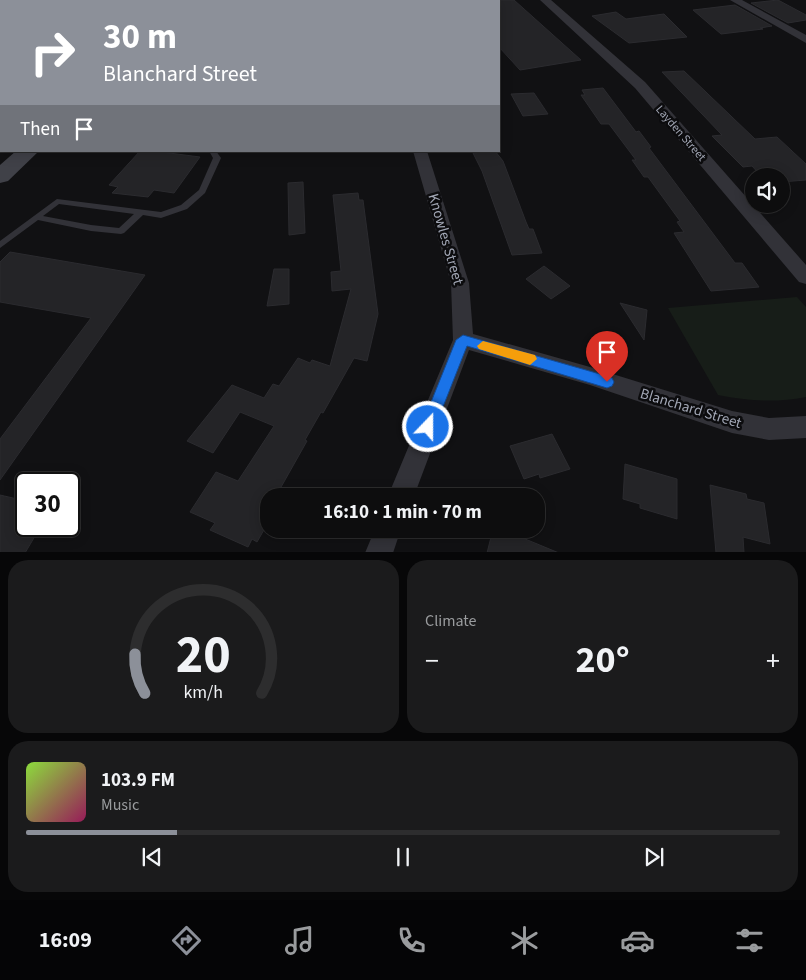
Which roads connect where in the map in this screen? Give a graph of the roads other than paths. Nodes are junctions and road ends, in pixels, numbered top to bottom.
1 (545, 0) edge
2 (735, 0) edge
3 (806, 40) edge
4 (27, 152) edge
5 (213, 152) edge
6 (420, 152) edge
7 (9, 164) edge
8 (140, 213) junction
9 (36, 217) junction
10 (0, 245) edge
11 (806, 277) edge
12 (463, 340) junction
13 (806, 427) edge
14 (404, 488) edge
15 (384, 538) edge
16 (379, 552) edge

1 - 11 street, Layden Street
2 - 3 street
4 - 7 main road
5 - 8 lane
6 - 12 street, Knowles Street
8 - 9 lane
8 - 9 lane
9 - 10 lane
12 - 13 street, Blanchard Street
12 - 14 street, Knowles Street
15 - 16 street

